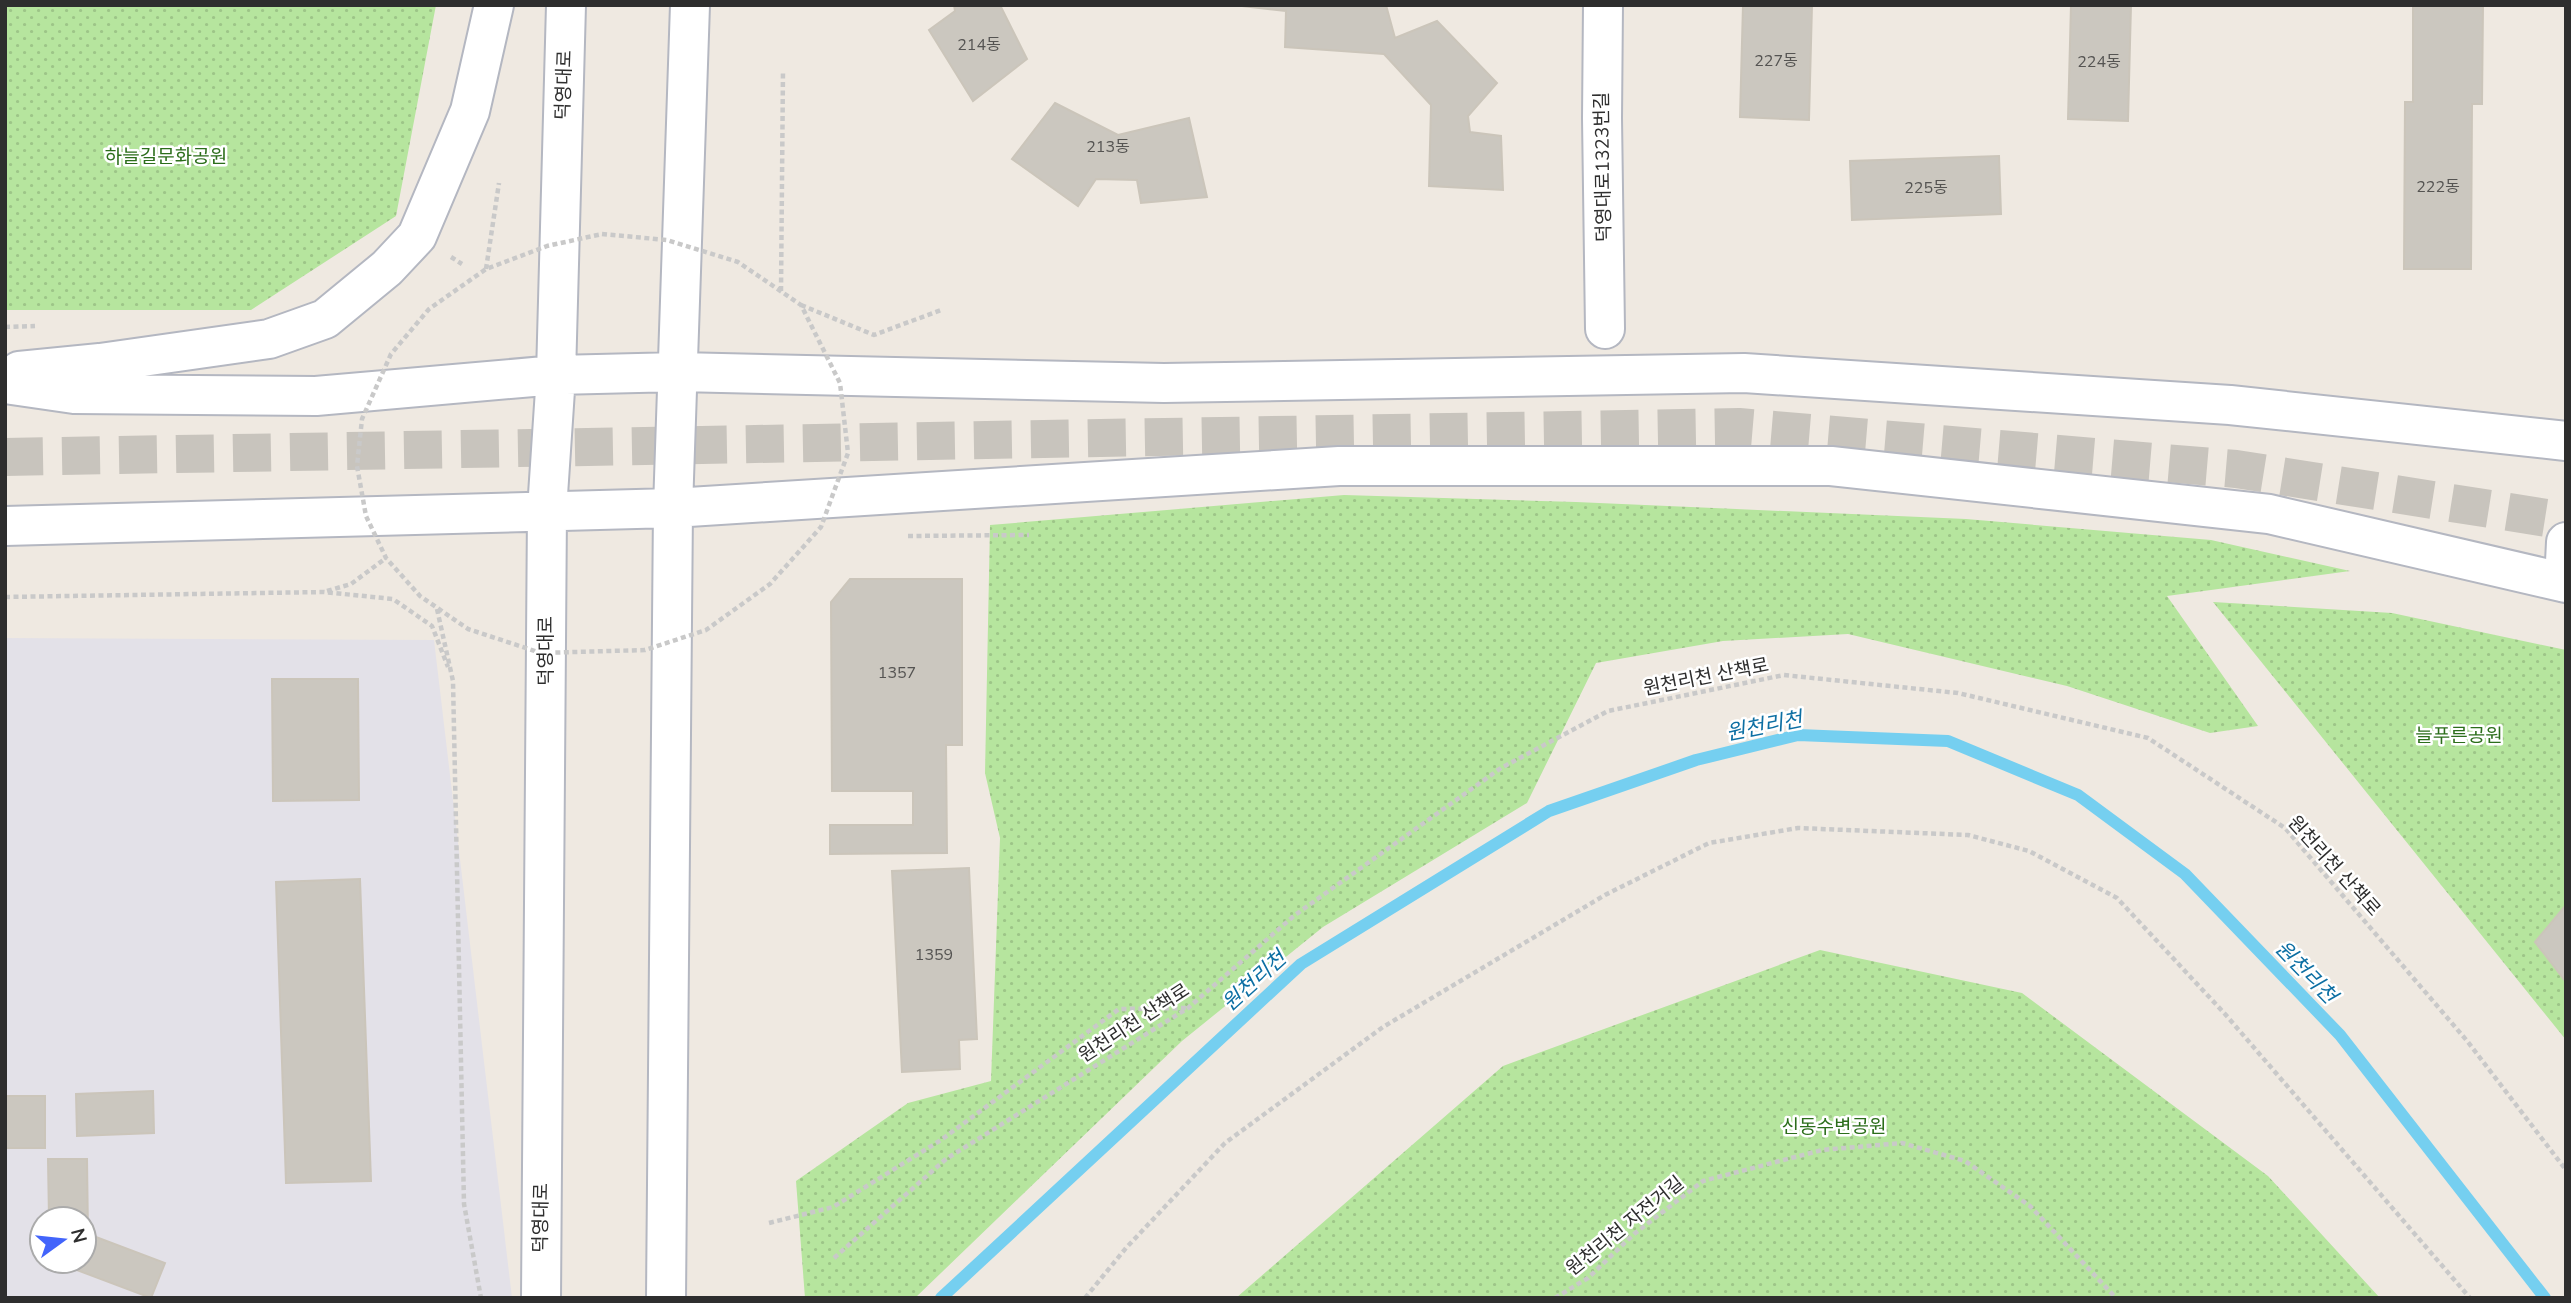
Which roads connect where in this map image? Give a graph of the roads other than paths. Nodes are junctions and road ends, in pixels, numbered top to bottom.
1 (494, 5) edge
2 (566, 5) edge
3 (691, 5) edge
4 (1603, 5) edge
5 (1605, 330) dead end
6 (5, 372) edge
7 (679, 372) junction
8 (556, 375) junction
9 (5, 384) edge
10 (2566, 441) edge
11 (673, 508) junction
12 (547, 510) junction
13 (5, 526) edge
14 (2566, 542) edge
15 (2565, 582) edge
16 (541, 1298) edge
17 (666, 1298) edge

1 - 6 main road
2 - 8 main road, 덕영대로
3 - 7 main road
4 - 5 main road, 덕영대로1323번길
7 - 8 main road
7 - 10 main road
7 - 11 main road
8 - 9 main road
8 - 12 main road, 덕영대로
11 - 12 main road
11 - 15 main road
11 - 17 main road
12 - 13 main road
12 - 16 main road, 덕영대로
14 - 15 main road

